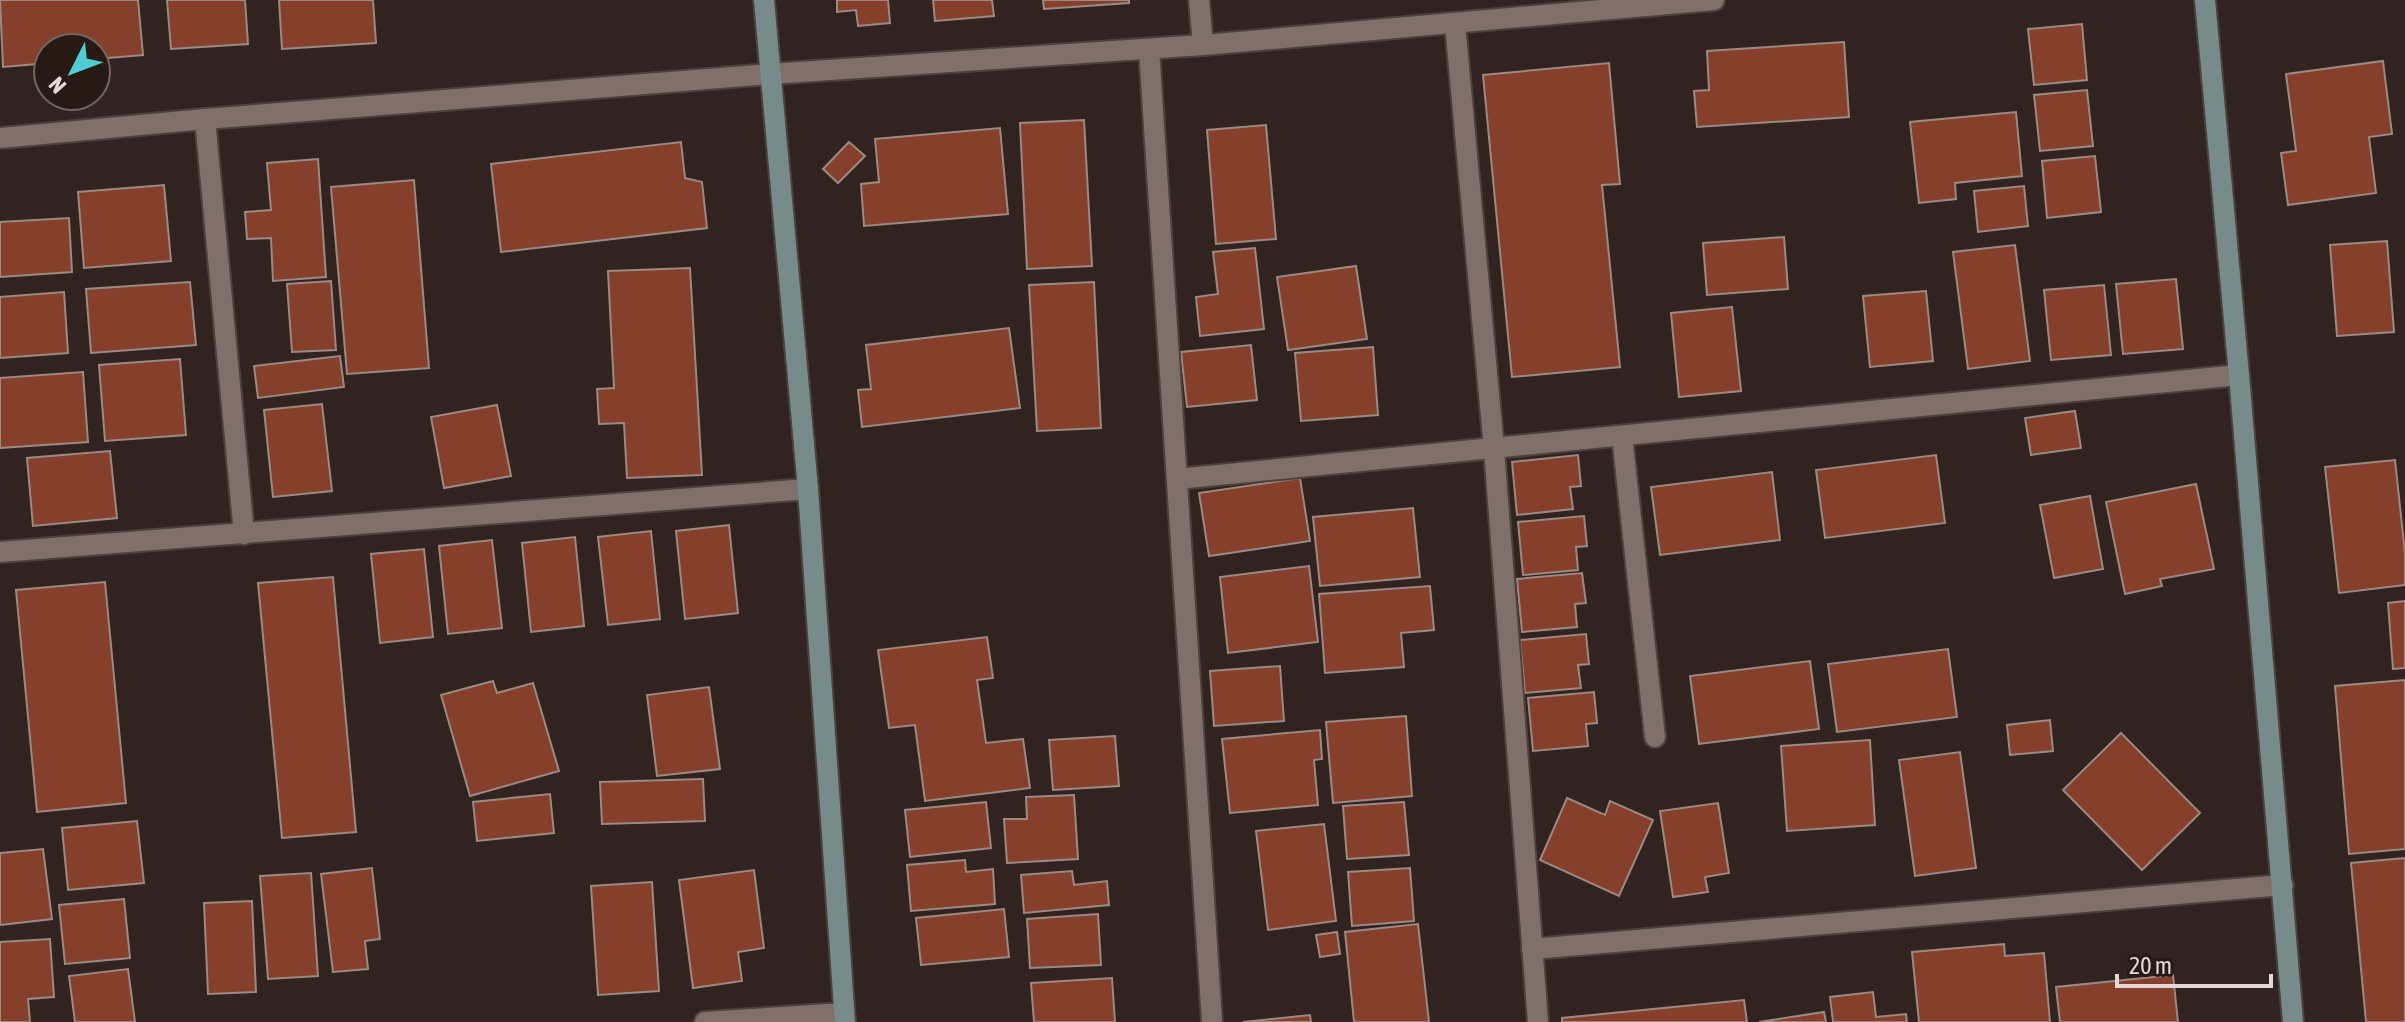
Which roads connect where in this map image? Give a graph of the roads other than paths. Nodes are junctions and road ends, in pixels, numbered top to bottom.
1 (764, 0) edge
2 (1199, 0) edge
3 (1714, 0) edge
4 (2205, 0) edge
5 (1455, 24) junction
6 (1203, 45) junction
7 (1149, 49) junction
8 (770, 74) junction
9 (205, 119) junction
10 (0, 138) edge
11 (2239, 375) junction
12 (1622, 436) junction
13 (1494, 449) junction
14 (1177, 479) junction
15 (808, 489) junction
16 (244, 534) junction
17 (0, 552) edge
18 (1655, 737) dead end
19 (2283, 885) junction
20 (1532, 949) junction
21 (844, 1018) edge
22 (705, 1022) edge
23 (1212, 1022) edge
24 (1538, 1022) edge
25 (2293, 1022) edge

1 - 8 street
2 - 6 street
3 - 5 street
4 - 11 street
5 - 6 street
5 - 13 street
6 - 7 street
7 - 8 street
7 - 14 street
8 - 9 street
8 - 15 street
9 - 10 street
9 - 16 street
11 - 12 street
11 - 19 street
12 - 13 street
12 - 18 street
13 - 14 street
13 - 20 street
14 - 23 street
15 - 16 street
15 - 21 street
16 - 17 street
19 - 20 street
19 - 25 street
20 - 24 street
21 - 22 street

